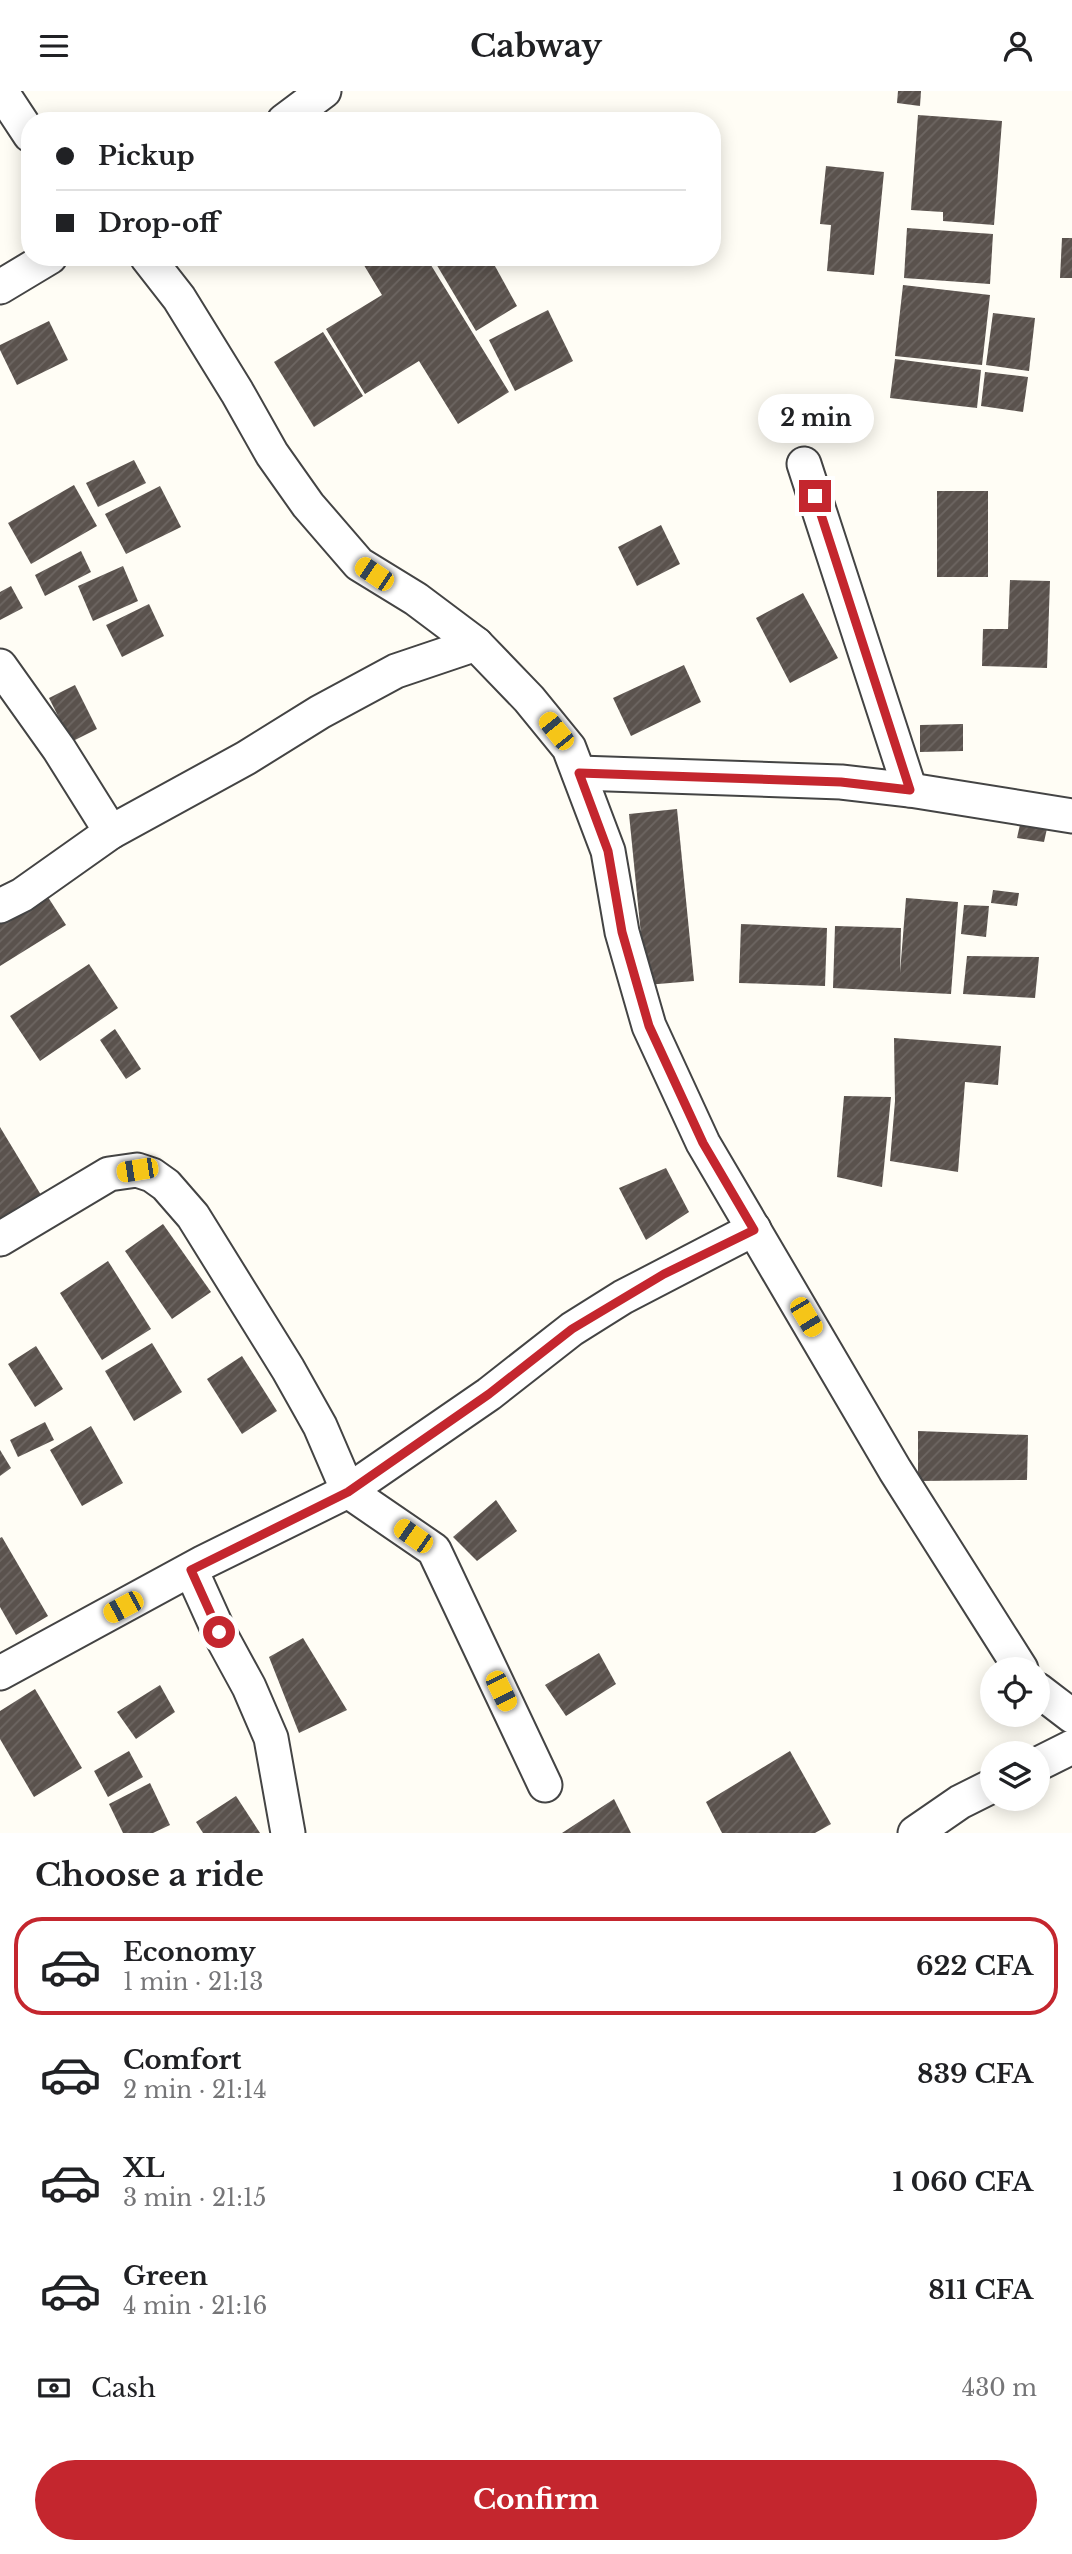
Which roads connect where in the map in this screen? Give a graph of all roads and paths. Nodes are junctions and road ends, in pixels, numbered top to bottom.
1 (1, 91) edge
2 (324, 91) edge
3 (296, 112) edge
4 (21, 121) edge
5 (35, 266) edge
6 (154, 266) edge
7 (0, 287) edge
8 (804, 464) dead end
9 (476, 644) junction
10 (0, 666) edge
11 (579, 773) junction
12 (910, 790) junction
13 (1072, 816) edge
14 (111, 832) junction
15 (0, 906) edge
16 (754, 1230) junction
17 (0, 1239) edge
18 (348, 1492) junction
19 (191, 1570) junction
20 (1013, 1657) edge
21 (0, 1673) edge
22 (1050, 1699) edge
23 (1072, 1716) edge
24 (1072, 1747) edge
25 (1050, 1758) edge
26 (545, 1785) dead end
27 (980, 1792) edge
28 (288, 1833) edge
29 (915, 1833) edge

1 - 4 street
2 - 3 street
5 - 7 street
6 - 9 street
8 - 12 street
9 - 11 street
9 - 14 street
10 - 14 street
11 - 12 street
11 - 16 street
12 - 13 street
14 - 15 street
16 - 18 street
16 - 20 street
17 - 18 street
18 - 19 street
18 - 26 street
19 - 21 street
19 - 28 street
22 - 23 street
24 - 25 street
27 - 29 street

